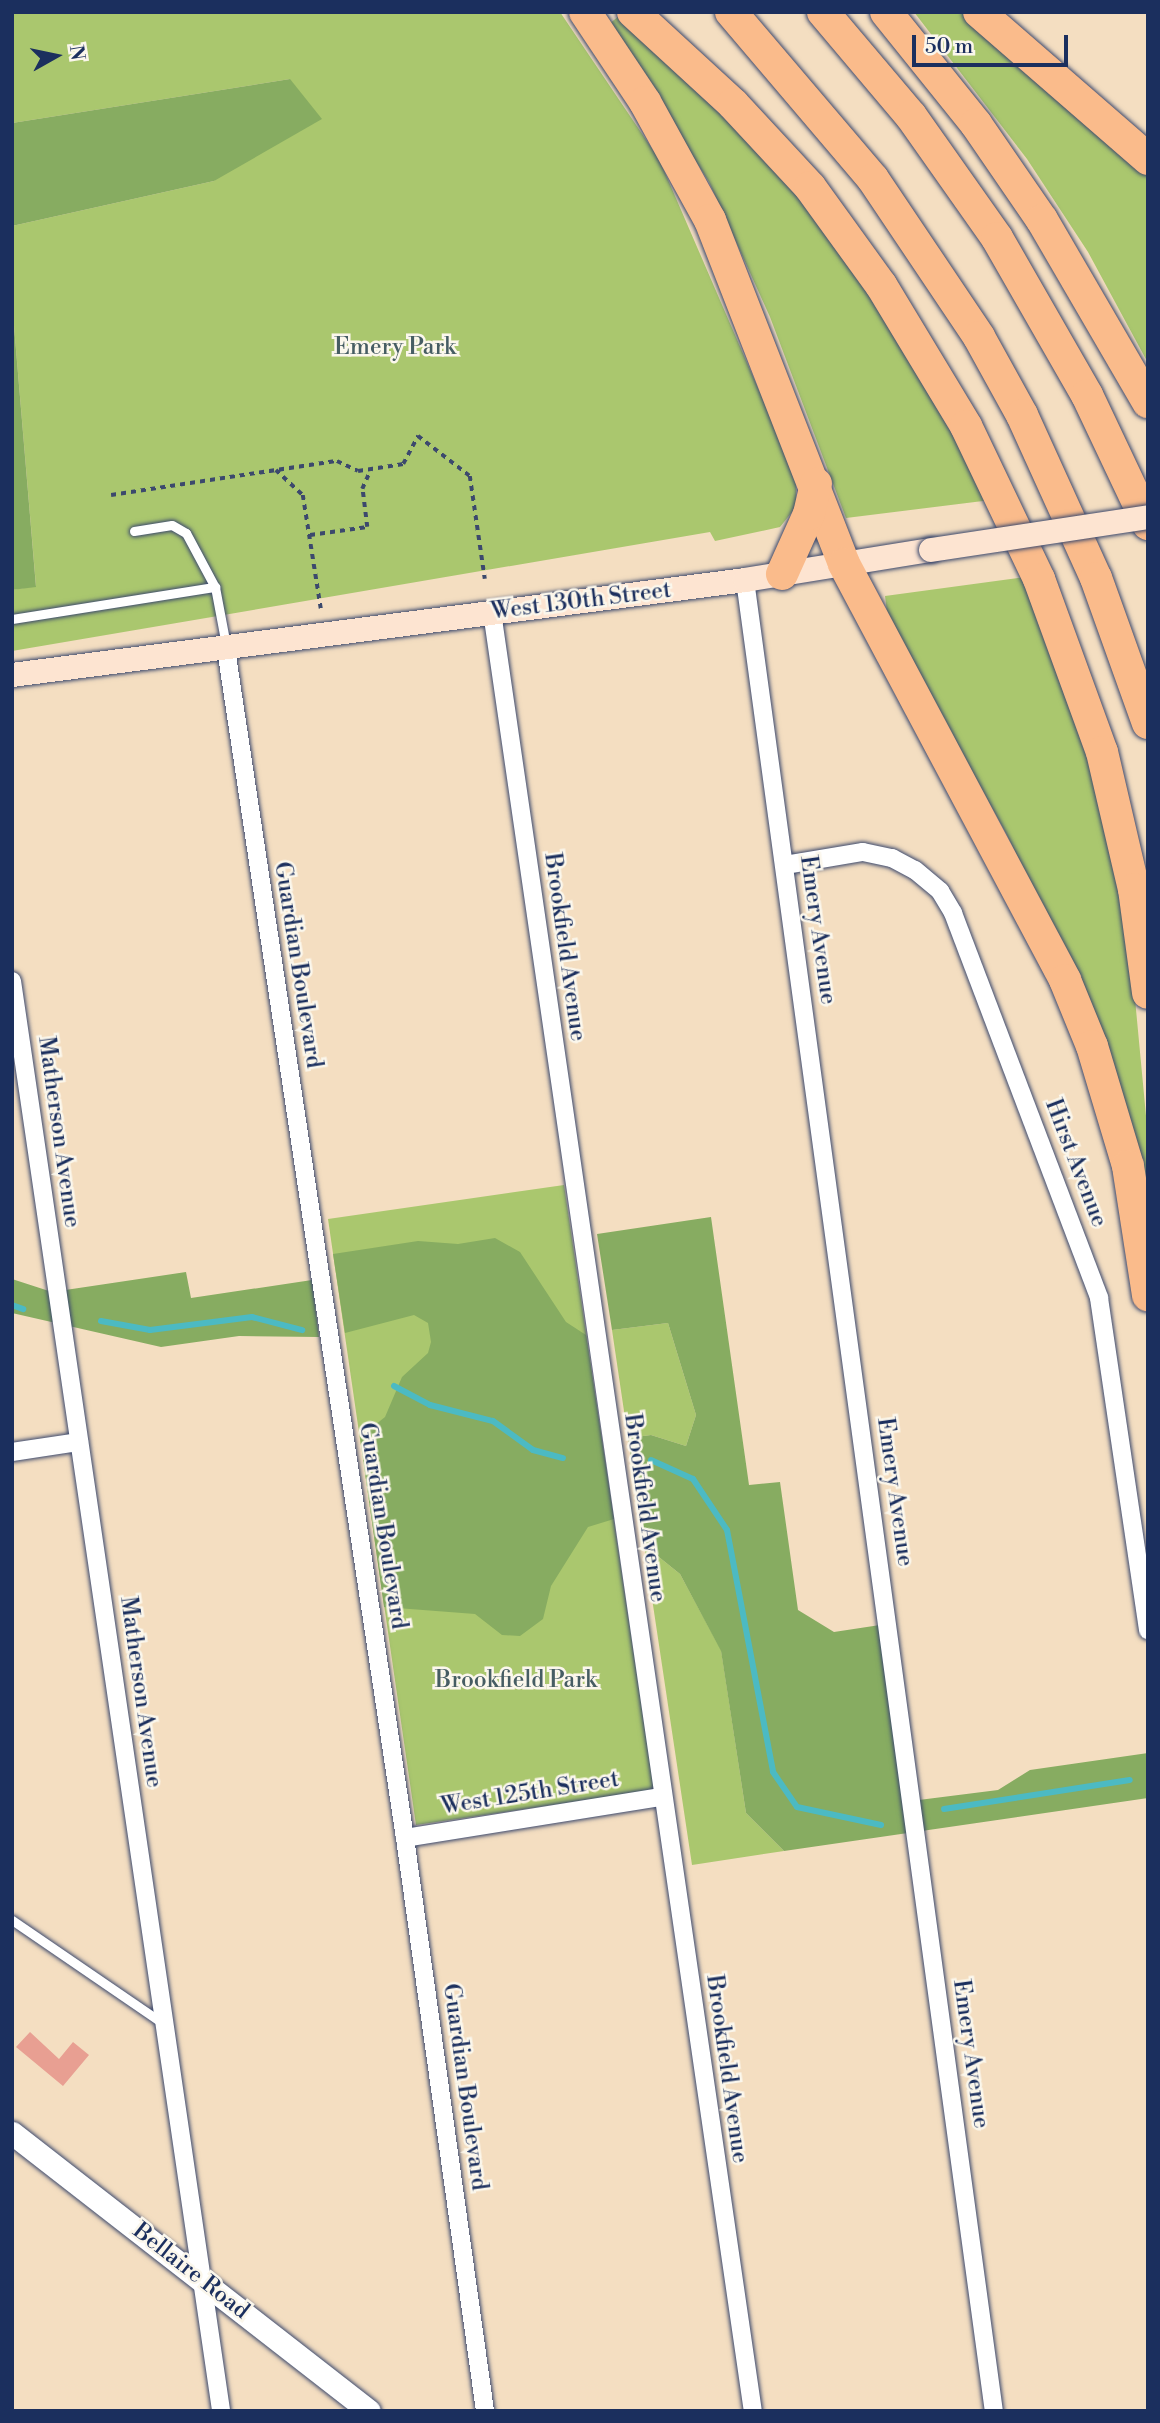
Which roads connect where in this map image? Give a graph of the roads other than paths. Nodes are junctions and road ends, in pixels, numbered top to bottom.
1 (585, 12) edge
2 (633, 12) edge
3 (731, 12) edge
4 (823, 12) edge
5 (886, 12) edge
6 (979, 12) edge
7 (1148, 159) edge
8 (1148, 402) edge
9 (816, 484) junction
10 (1148, 517) edge
11 (1148, 524) edge
12 (134, 531) dead end
13 (844, 564) junction
14 (782, 574) junction
15 (745, 580) junction
16 (215, 587) junction
17 (492, 612) junction
18 (12, 619) edge
19 (226, 649) junction
20 (12, 675) edge
21 (1148, 723) edge
22 (785, 865) junction
23 (12, 981) edge
24 (1148, 993) edge
25 (1148, 1295) edge
26 (79, 1442) junction
27 (12, 1452) edge
28 (1148, 1630) edge
29 (662, 1797) junction
30 (405, 1838) junction
31 (12, 1920) edge
32 (166, 2025) junction
33 (12, 2133) edge
34 (202, 2279) junction
35 (221, 2411) edge
36 (369, 2411) edge
37 (485, 2411) edge
38 (753, 2411) edge
39 (994, 2411) edge

1 - 9 highway
2 - 24 highway
3 - 21 highway
4 - 11 highway
5 - 8 highway
6 - 7 highway
9 - 13 highway
9 - 14 highway
10 - 13 main road, West 130th Street, bridge
12 - 16 lane
13 - 14 main road, West 130th Street
13 - 25 highway
14 - 15 main road, West 130th Street
15 - 17 main road, West 130th Street
15 - 22 street, Emery Avenue
16 - 18 lane
16 - 19 lane
17 - 19 main road, West 130th Street
17 - 29 street, Brookfield Avenue
19 - 20 main road, West 130th Street
19 - 30 street, Guardian Boulevard
22 - 28 street, Hirst Avenue
22 - 39 street, Emery Avenue
23 - 26 street, Matherson Avenue
26 - 27 street
26 - 32 street, Matherson Avenue
29 - 30 street, West 125th Street
29 - 38 street, Brookfield Avenue
30 - 37 street, Guardian Boulevard
31 - 32 lane
32 - 34 street, Matherson Avenue
33 - 34 street, Bellaire Road
34 - 35 street, Matherson Avenue
34 - 36 street, Bellaire Road

